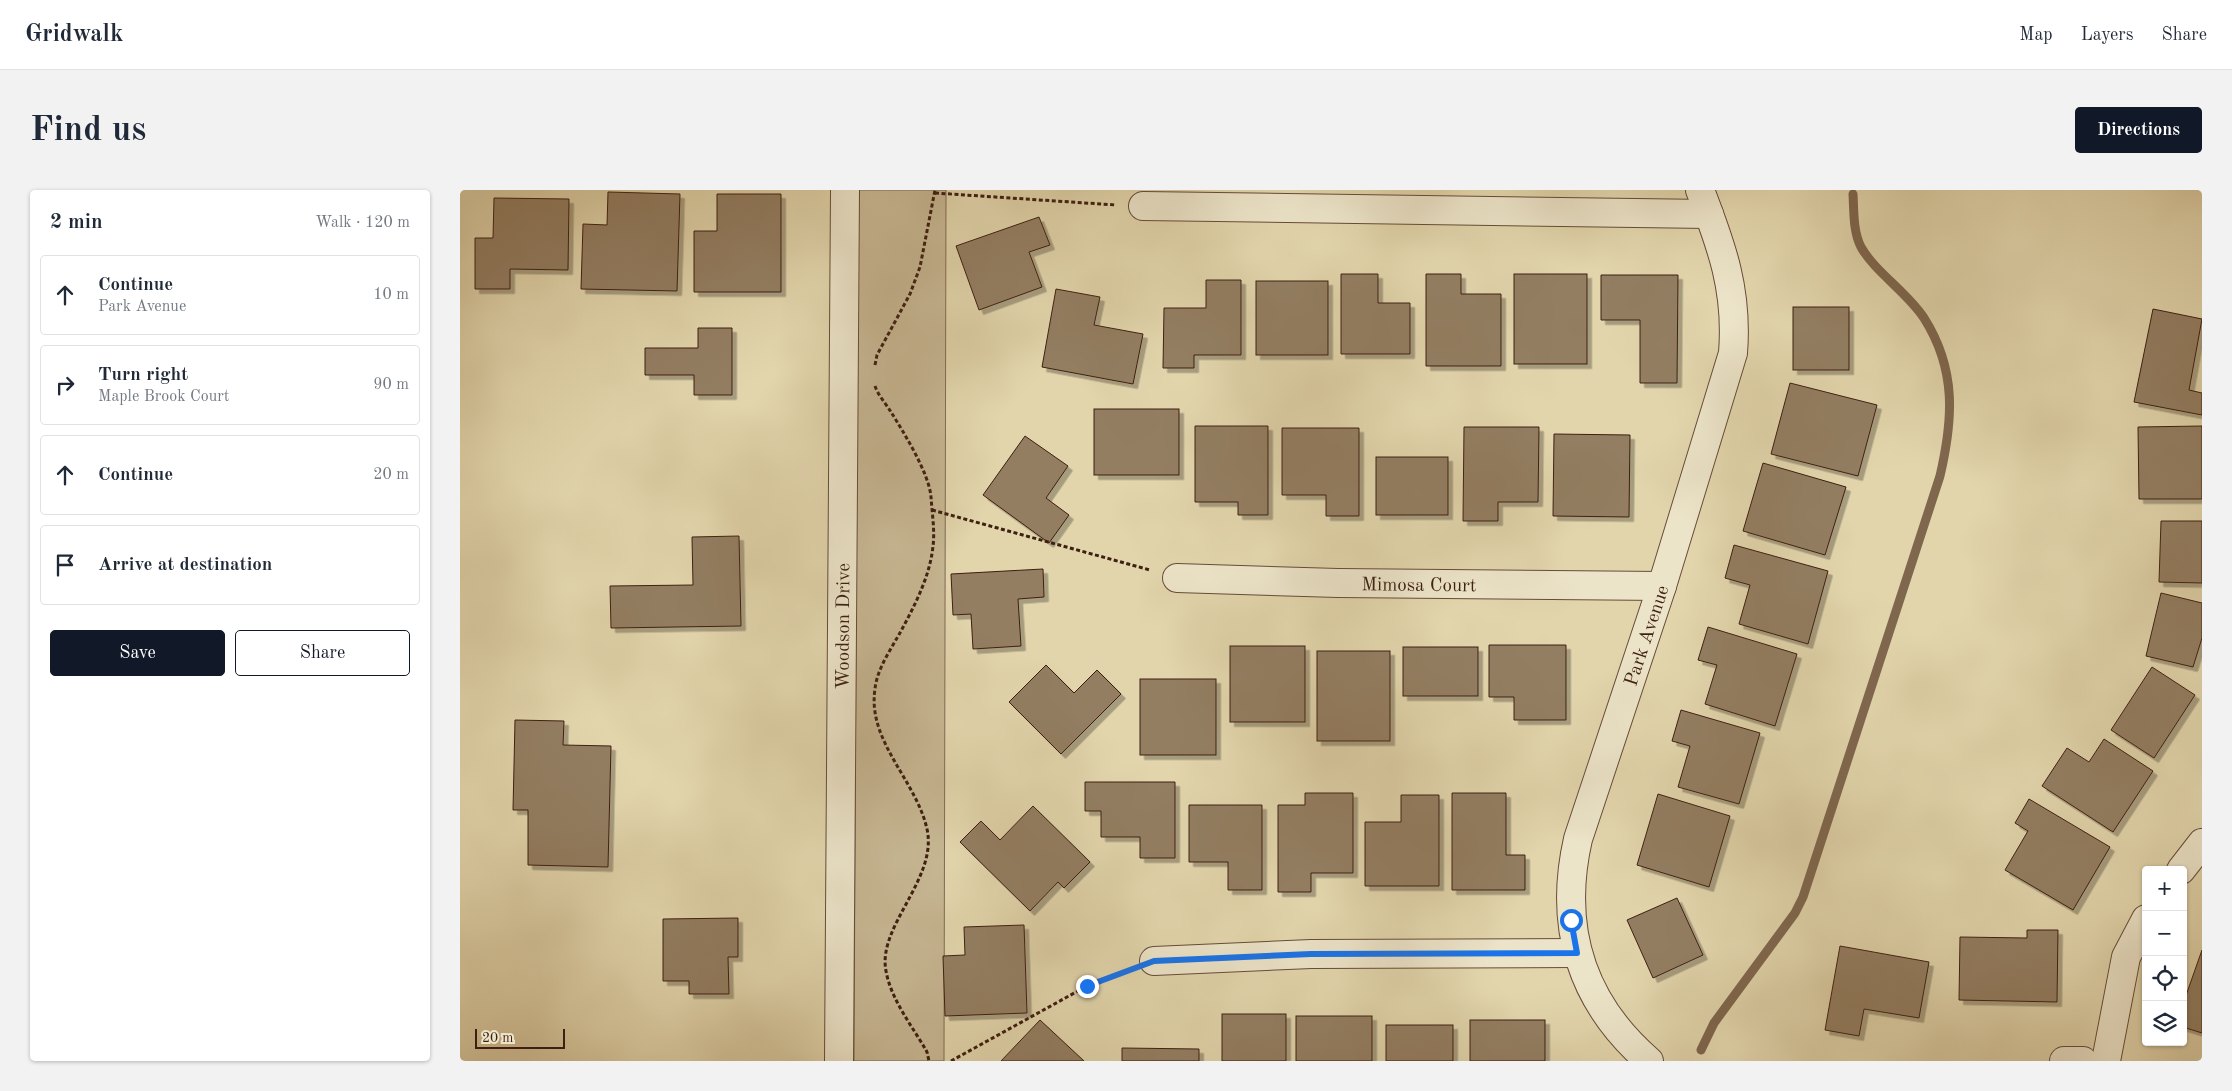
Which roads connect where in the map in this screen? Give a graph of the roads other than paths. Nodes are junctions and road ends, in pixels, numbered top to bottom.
1 (845, 190) edge
2 (1705, 202) edge
3 (1142, 206) road end
4 (1177, 578) road end
5 (1662, 586) junction
6 (2202, 843) edge
7 (2184, 866) edge
8 (2142, 927) edge
9 (1577, 953) junction
10 (1154, 961) road end
11 (839, 1061) edge
12 (1649, 1061) edge
13 (2064, 1061) edge
14 (2083, 1061) edge
15 (2106, 1061) edge

1 - 11 street, Woodson Drive
2 - 3 street
2 - 5 street, Park Avenue
4 - 5 street, Mimosa Court
5 - 9 street, Park Avenue
6 - 7 street
8 - 15 street
9 - 10 street
9 - 12 street, Park Avenue
13 - 14 street

